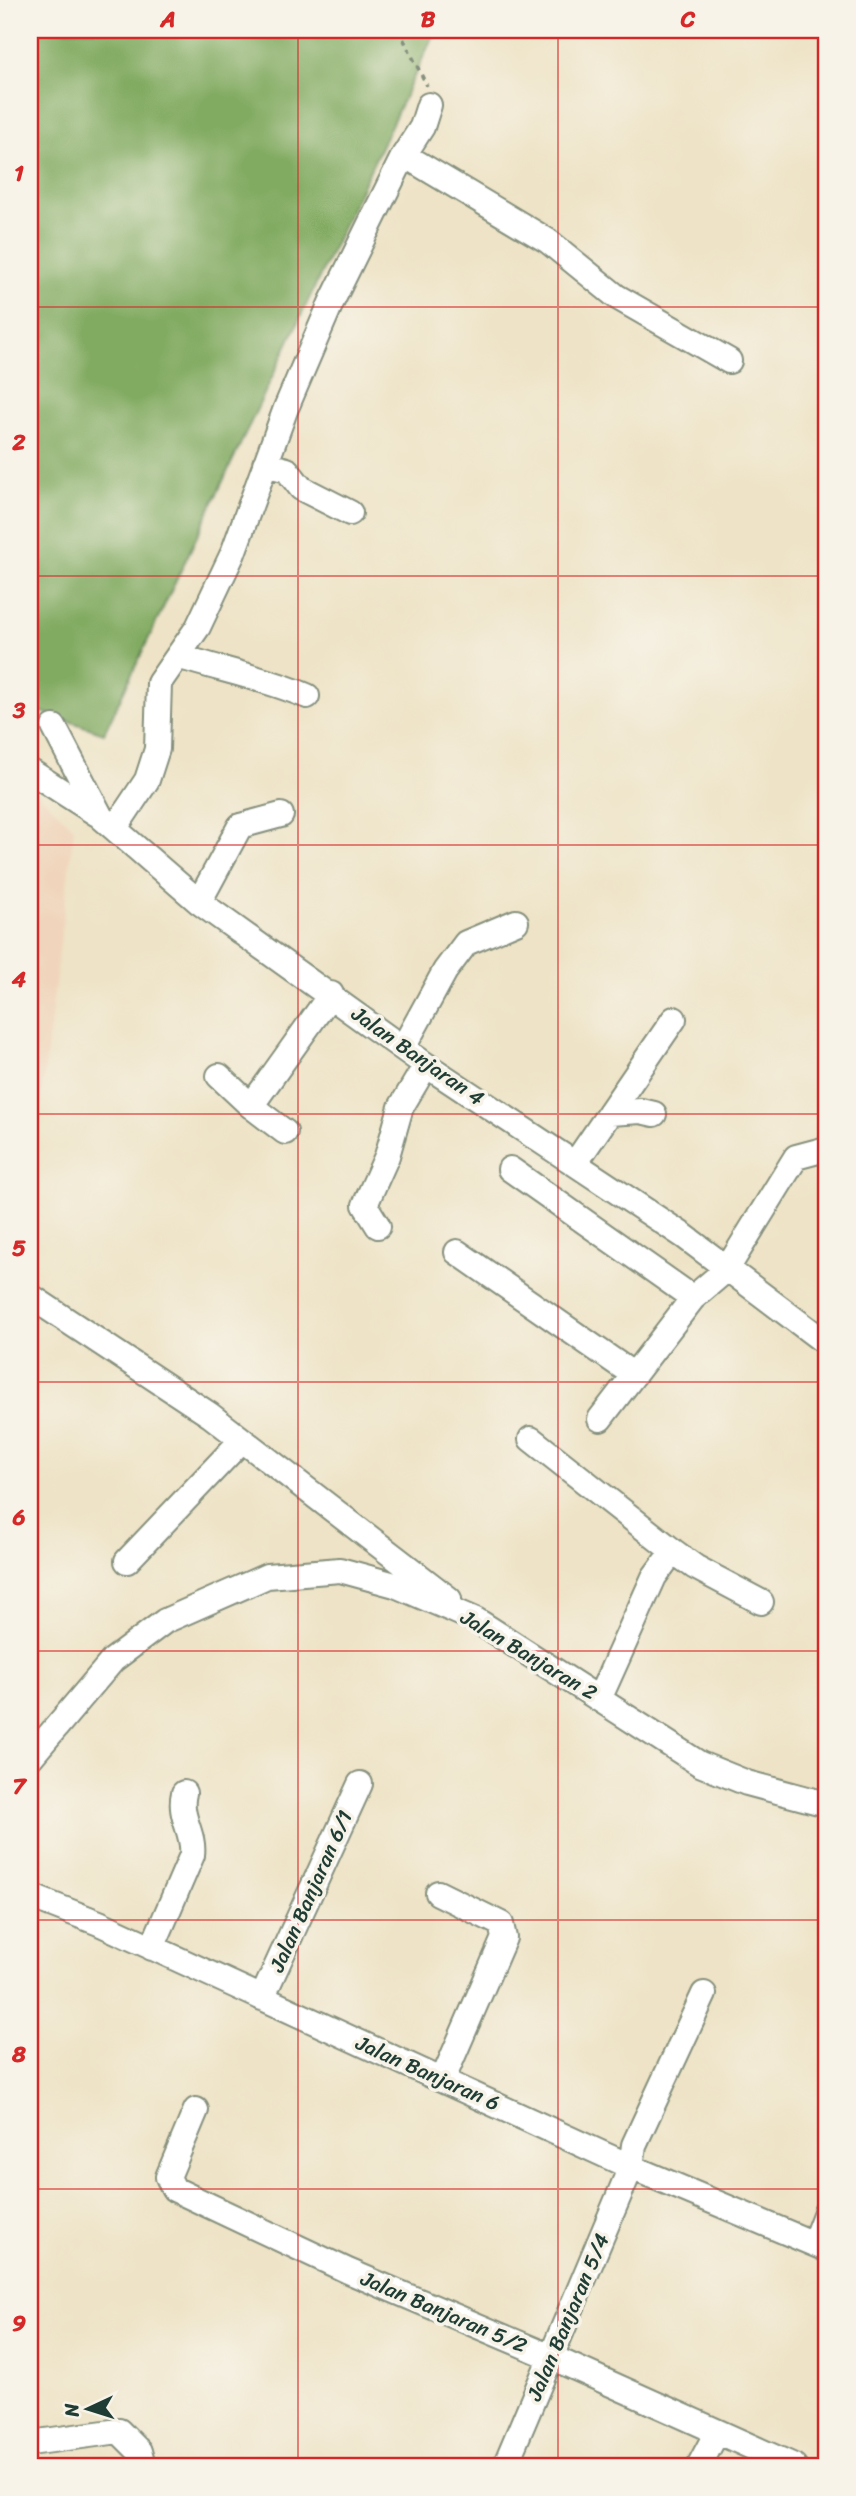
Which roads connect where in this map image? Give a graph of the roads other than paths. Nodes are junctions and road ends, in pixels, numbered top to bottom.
1 (429, 105) road end
2 (404, 155) junction
3 (729, 361) dead end
4 (265, 464) junction
5 (350, 513) dead end
6 (178, 656) junction
7 (307, 696) dead end
8 (54, 727) dead end
9 (30, 771) edge
10 (281, 815) dead end
11 (108, 822) junction
12 (199, 902) junction
13 (516, 922) dead end
14 (331, 994) junction
15 (674, 1019) dead end
16 (402, 1048) junction
17 (426, 1065) junction
18 (219, 1076) dead end
19 (250, 1106) junction
20 (610, 1113) junction
21 (654, 1114) dead end
22 (285, 1132) dead end
23 (826, 1149) edge
24 (576, 1163) junction
25 (510, 1169) dead end
26 (378, 1226) dead end
27 (457, 1252) dead end
28 (727, 1269) junction
29 (30, 1296) edge
30 (692, 1298) junction
31 (826, 1343) edge
32 (634, 1375) junction
33 (600, 1419) dead end
34 (531, 1439) dead end
35 (242, 1440) junction
36 (673, 1551) junction
37 (127, 1561) dead end
38 (761, 1602) dead end
39 (476, 1620) junction
40 (600, 1697) junction
41 (30, 1758) edge
42 (360, 1784) dead end
43 (184, 1793) dead end
44 (826, 1804) edge
45 (438, 1893) dead end
46 (30, 1896) edge
47 (152, 1948) junction
48 (704, 1994) dead end
49 (262, 1998) junction
50 (443, 2079) junction
51 (196, 2110) dead end
52 (631, 2167) junction
53 (826, 2212) edge
54 (820, 2246) edge
55 (551, 2357) junction
56 (717, 2432) junction
57 (30, 2443) edge
58 (143, 2466) edge
59 (505, 2466) edge
60 (699, 2466) edge
61 (794, 2466) edge

1 - 2 street
2 - 3 street
2 - 4 street
4 - 5 street
4 - 6 street
6 - 7 street
6 - 11 street
8 - 11 street, Jalan Banjaran 4
9 - 11 street
10 - 12 street
11 - 12 street, Jalan Banjaran 4
12 - 14 street, Jalan Banjaran 4
13 - 16 street
14 - 16 street, Jalan Banjaran 4
14 - 19 street
15 - 20 street
16 - 17 street, Jalan Banjaran 4
17 - 24 street, Jalan Banjaran 4
17 - 26 street
18 - 19 street
19 - 22 street
20 - 21 street
20 - 24 street
23 - 28 street
24 - 28 street, Jalan Banjaran 4
25 - 30 street
27 - 32 street
28 - 30 street
28 - 31 street, Jalan Banjaran 4
29 - 35 street
30 - 32 street
32 - 33 street
34 - 36 street
35 - 37 street
35 - 39 street
36 - 38 street
36 - 40 street
39 - 40 street, Jalan Banjaran 2
39 - 41 street, Jalan Banjaran 2
40 - 44 street, Jalan Banjaran 2
42 - 49 street, Jalan Banjaran 6/1
43 - 47 street
45 - 50 street
46 - 47 street, Jalan Banjaran 6
47 - 49 street, Jalan Banjaran 6
48 - 52 street, Jalan Banjaran 5/4
49 - 50 street, Jalan Banjaran 6
50 - 52 street, Jalan Banjaran 6
51 - 55 street, Jalan Banjaran 5/2
52 - 54 street, Jalan Banjaran 6
52 - 55 street, Jalan Banjaran 5/4
53 - 54 street
55 - 56 street, Jalan Banjaran 5/2
55 - 59 street, Jalan Banjaran 5/4
56 - 60 street
56 - 61 street, Jalan Banjaran 5/2
57 - 58 street

